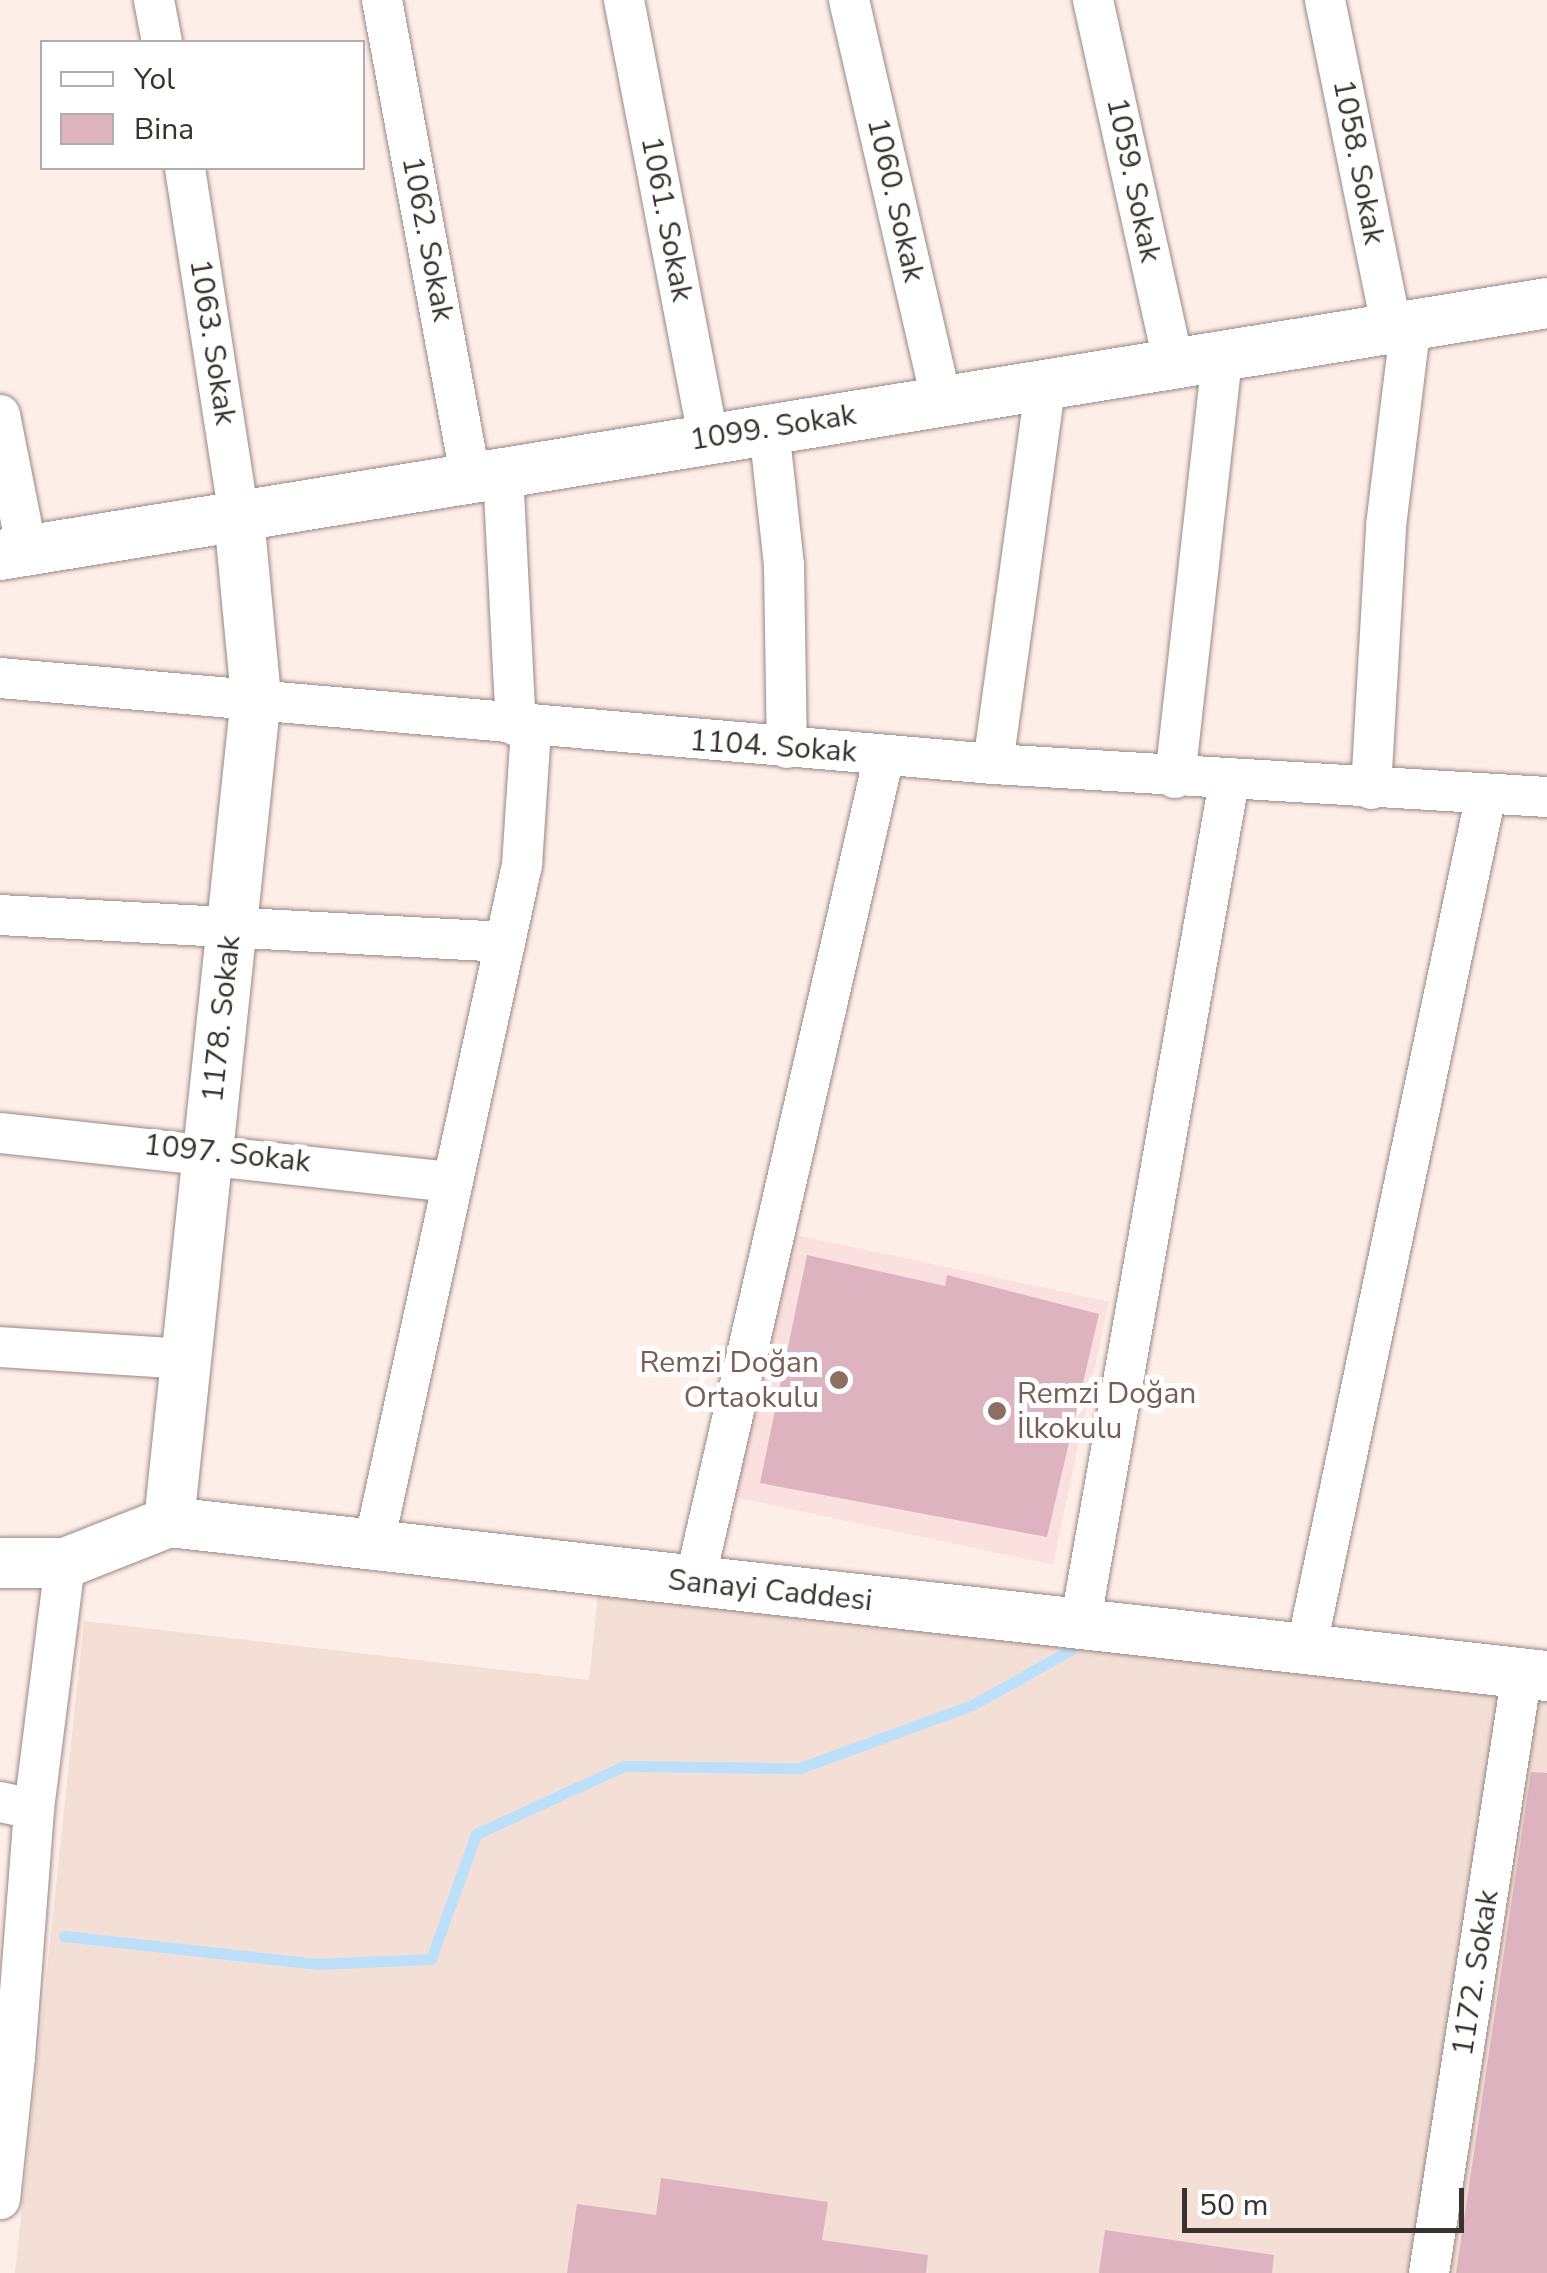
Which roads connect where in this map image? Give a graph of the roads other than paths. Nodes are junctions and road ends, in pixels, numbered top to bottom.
1 (154, 0) edge
2 (382, 0) edge
3 (624, 0) edge
4 (849, 0) edge
5 (1093, 0) edge
6 (1325, 0) edge
7 (162, 40) edge
8 (185, 170) edge
9 (1547, 303) edge
10 (1401, 322) junction
11 (1223, 352) junction
12 (1172, 360) junction
13 (1046, 382) junction
14 (941, 400) junction
15 (0, 415) edge
16 (770, 429) junction
17 (708, 438) junction
18 (487, 475) junction
19 (239, 516) junction
20 (13, 553) edge
21 (0, 678) edge
22 (256, 697) junction
23 (523, 727) junction
24 (787, 748) junction
25 (884, 756) junction
26 (993, 764) junction
27 (1175, 778) junction
28 (1229, 782) junction
29 (1371, 789) junction
30 (1486, 794) junction
31 (1547, 797) edge
32 (0, 914) edge
33 (232, 930) junction
34 (505, 942) junction
35 (0, 1133) edge
36 (208, 1149) junction
37 (452, 1182) junction
38 (0, 1347) edge
39 (186, 1359) junction
40 (169, 1522) junction
41 (375, 1539) junction
42 (65, 1562) junction
43 (0, 1563) edge
44 (694, 1585) junction
45 (1080, 1625) junction
46 (1306, 1650) junction
47 (1534, 1675) edge
48 (17, 1806) edge
49 (8, 2058) edge
50 (0, 2199) edge
51 (1429, 2273) edge

1 - 7 street
2 - 18 street, 1062. Sokak
3 - 17 street, 1061. Sokak
4 - 14 street, 1060. Sokak
5 - 12 street, 1059. Sokak
6 - 10 street, 1058. Sokak
8 - 19 street, 1063. Sokak
9 - 10 street, 1099. Sokak
10 - 11 street, 1099. Sokak
10 - 29 street, 1058. Sokak
11 - 12 street, 1099. Sokak
11 - 27 street
12 - 13 street, 1099. Sokak
13 - 14 street, 1099. Sokak
13 - 26 street
14 - 16 street, 1099. Sokak
15 - 20 street
16 - 17 street, 1099. Sokak
16 - 24 street
17 - 18 street, 1099. Sokak
18 - 19 street, 1099. Sokak
18 - 23 street, 1062. Sokak
19 - 20 street, 1099. Sokak
19 - 22 street, 1178. Sokak
21 - 22 street, 1104. Sokak
22 - 23 street, 1104. Sokak
22 - 33 street, 1178. Sokak
23 - 24 street, 1104. Sokak
23 - 34 street, 1062. Sokak
24 - 25 street, 1104. Sokak
25 - 26 street, 1104. Sokak
25 - 44 street
26 - 27 street, 1104. Sokak
27 - 28 street, 1104. Sokak
28 - 29 street, 1104. Sokak
28 - 45 street
29 - 30 street, 1104. Sokak
30 - 31 street, 1104. Sokak
30 - 46 street
32 - 33 street
33 - 34 street
33 - 36 street, 1178. Sokak
34 - 37 street, 1062. Sokak
35 - 36 street, 1097. Sokak
36 - 37 street, 1097. Sokak
36 - 39 street, 1178. Sokak
37 - 41 street, 1062. Sokak
38 - 39 street
39 - 40 street, 1178. Sokak
40 - 41 street, Sanayi Caddesi
40 - 42 street, Sanayi Caddesi
41 - 44 street, Sanayi Caddesi
42 - 43 street, Sanayi Caddesi
42 - 48 street
44 - 45 street, Sanayi Caddesi
45 - 46 street, Sanayi Caddesi
46 - 47 street, Sanayi Caddesi
47 - 51 street, 1172. Sokak
48 - 49 street
49 - 50 street

